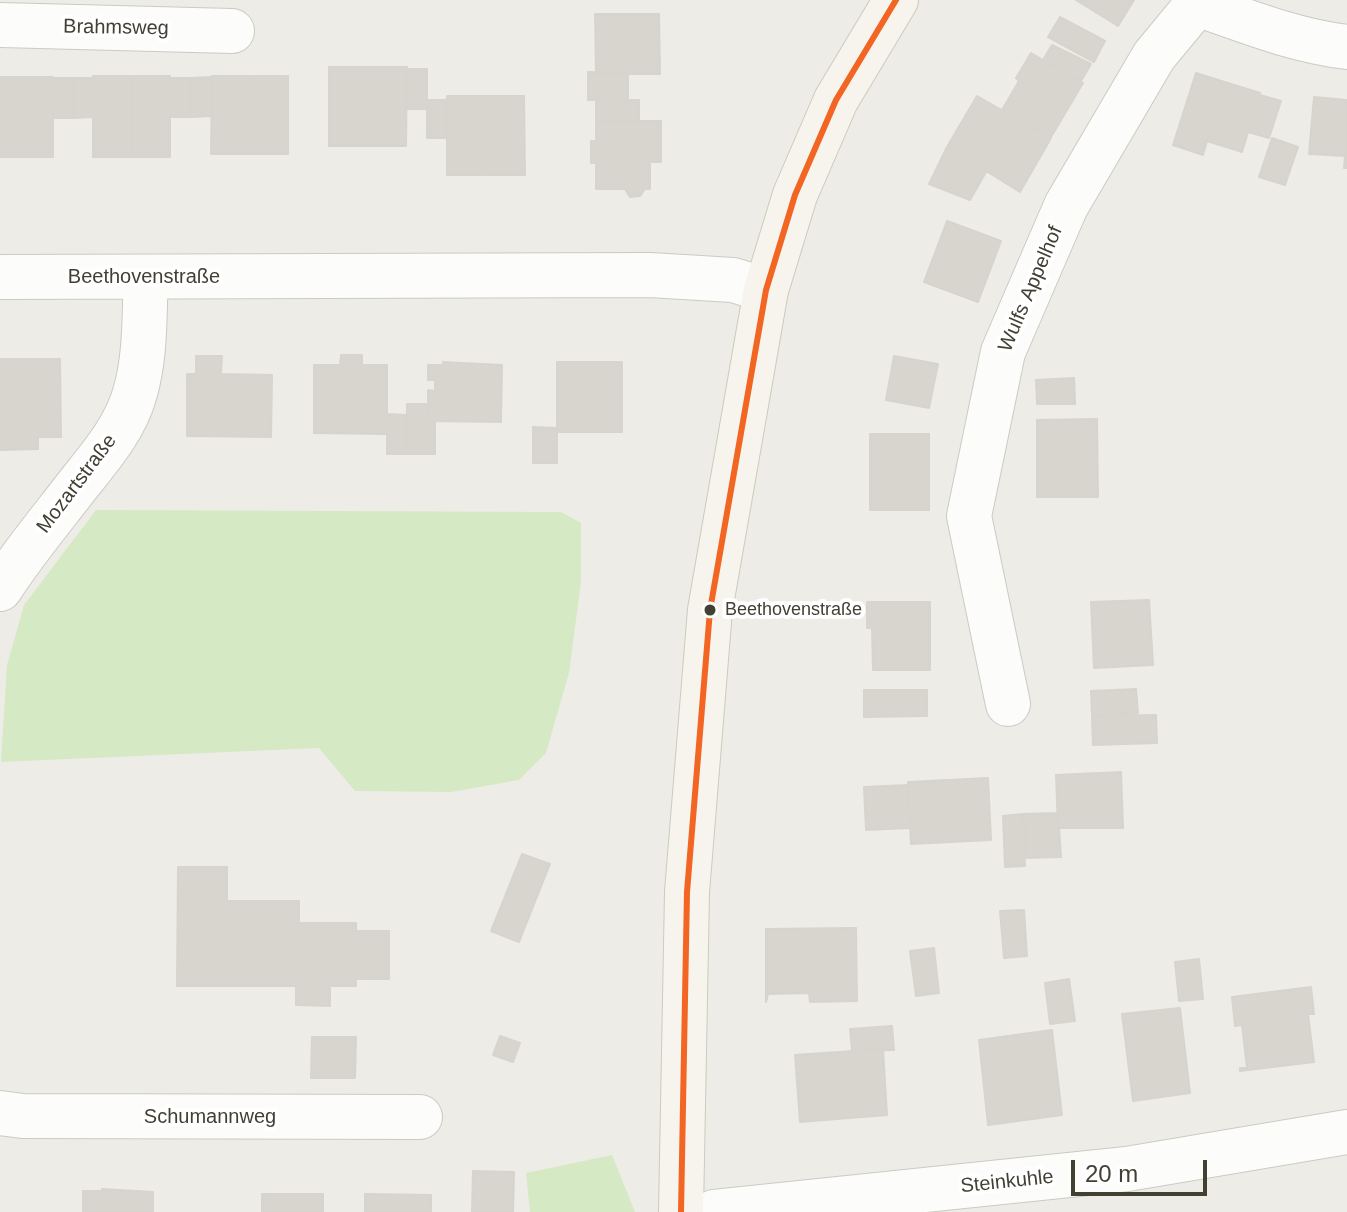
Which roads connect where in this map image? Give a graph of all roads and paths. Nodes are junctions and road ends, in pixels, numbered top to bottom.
1 (896, 0) edge
2 (1199, 2) edge
3 (0, 25) edge
4 (232, 31) dead end
5 (1347, 47) edge
6 (0, 277) edge
7 (146, 277) junction
8 (766, 290) junction
9 (0, 589) edge
10 (1008, 704) dead end
11 (0, 1113) edge
12 (420, 1117) dead end
13 (1347, 1132) edge
14 (681, 1212) edge
15 (714, 1212) edge

1 - 8 street
2 - 5 street, Wulfs Appelhof
2 - 10 street, Wulfs Appelhof
3 - 4 street, Brahmsweg
6 - 7 street, Beethovenstraße
7 - 8 street, Beethovenstraße
7 - 9 street, Mozartstraße
8 - 14 street
11 - 12 street, Schumannweg
13 - 15 street, Steinkuhle

